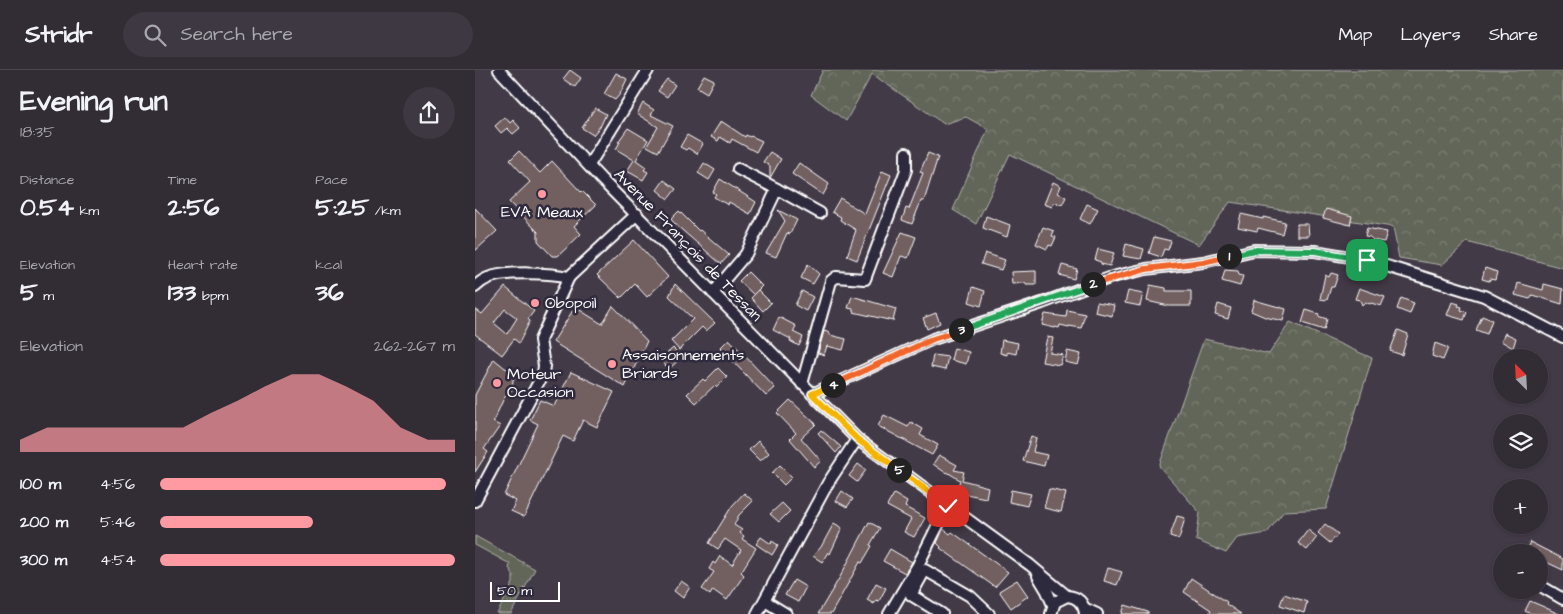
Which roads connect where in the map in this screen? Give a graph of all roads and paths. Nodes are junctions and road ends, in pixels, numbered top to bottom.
1 (499, 70) edge
2 (648, 70) edge
3 (906, 153) dead end
4 (589, 165) junction
5 (738, 168) dead end
6 (777, 189) junction
7 (820, 213) dead end
8 (637, 214) junction
9 (569, 277) junction
10 (475, 287) edge
11 (713, 293) junction
12 (1563, 337) edge
13 (802, 384) junction
14 (812, 394) junction
15 (857, 439) junction
16 (475, 501) edge
17 (948, 506) junction
18 (1030, 565) junction
19 (1548, 590) edge
20 (1067, 596) junction
21 (1563, 599) edge
22 (765, 601) junction
23 (1052, 610) edge
24 (1084, 611) edge
25 (757, 614) edge
26 (786, 614) edge
27 (889, 614) edge
28 (942, 614) edge
29 (989, 614) edge
30 (1097, 614) edge

1 - 4 street, Avenue François de Tessan
2 - 4 street
3 - 13 street
4 - 8 street, Avenue François de Tessan
5 - 6 street
6 - 7 street
6 - 11 street
8 - 9 street
8 - 11 street, Avenue François de Tessan
9 - 10 street
9 - 16 street
11 - 13 street, Avenue François de Tessan
12 - 14 street
13 - 14 street, Avenue François de Tessan
14 - 15 street, Avenue François de Tessan
15 - 17 street, Avenue François de Tessan
15 - 22 street
17 - 18 street, Avenue François de Tessan
17 - 27 street
18 - 20 street, Avenue François de Tessan
18 - 23 street
19 - 21 street
20 - 23 street
20 - 24 street, Avenue François de Tessan
22 - 25 street
22 - 26 street
24 - 30 street, Avenue François de Tessan
28 - 29 street

